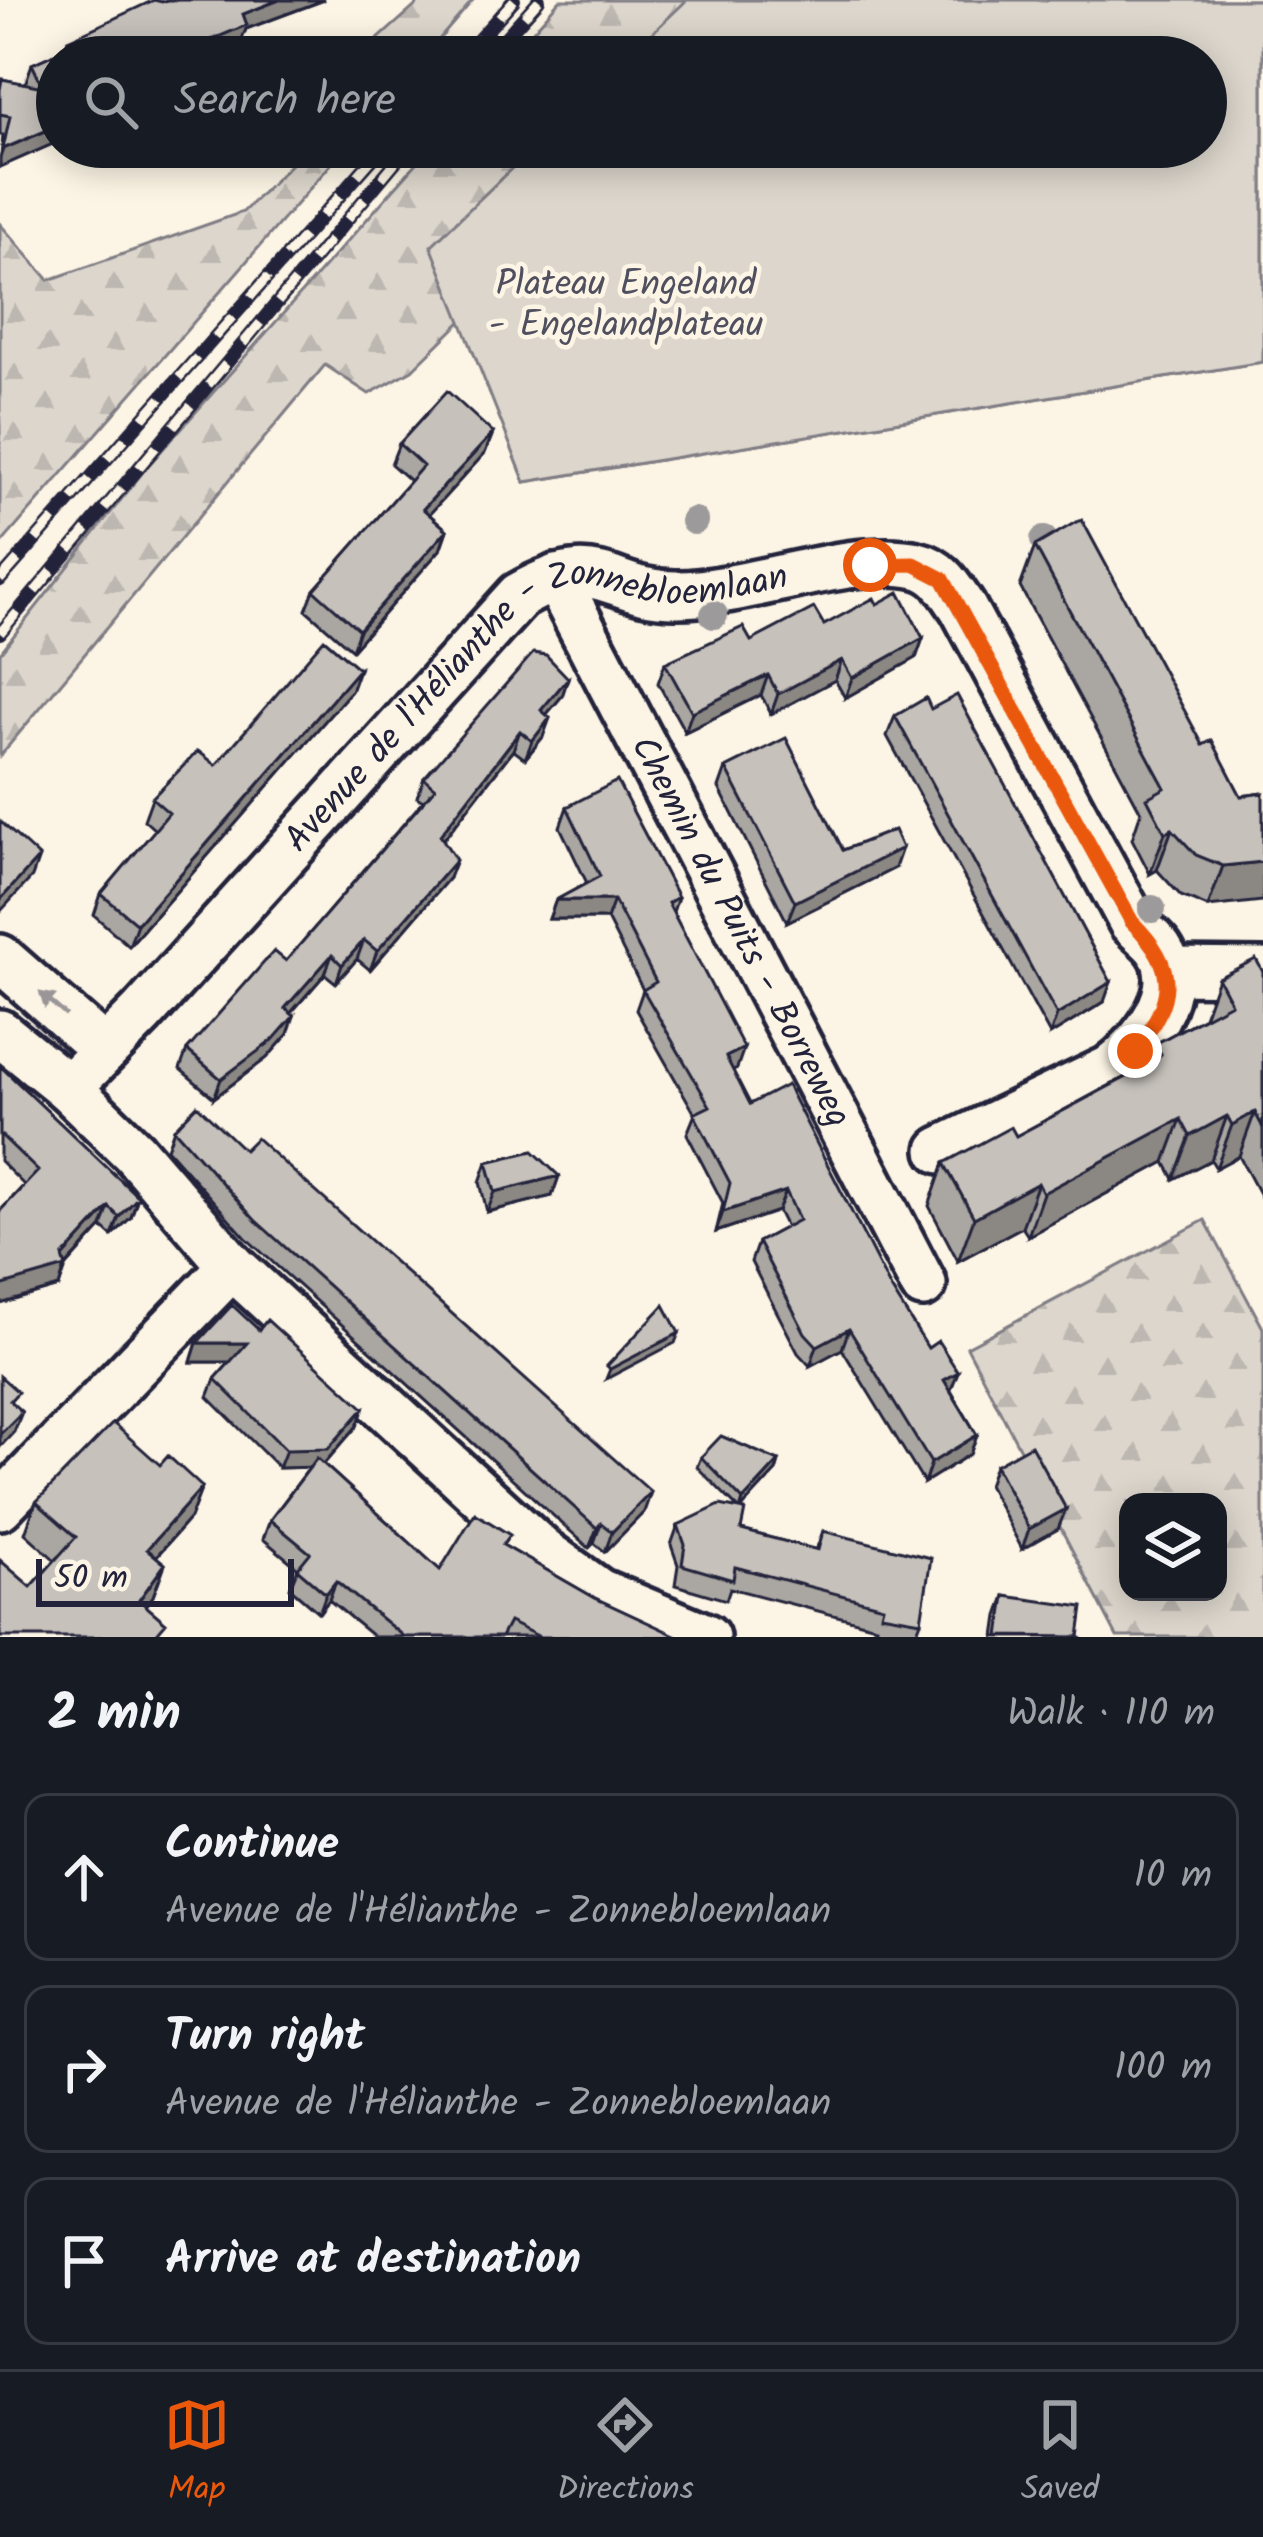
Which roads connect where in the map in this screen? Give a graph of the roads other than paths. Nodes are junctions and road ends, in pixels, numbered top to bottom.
1 (556, 578) junction
2 (0, 958) edge
3 (1167, 971) junction
4 (1263, 972) edge
5 (0, 1033) edge
6 (105, 1050) junction
7 (68, 1088) junction
8 (941, 1150) dead end
9 (232, 1267) junction
10 (923, 1284) dead end
11 (0, 1506) edge
12 (706, 1637) edge

1 - 3 street, Avenue de l'Hélianthe - Zonnebloemlaan
1 - 6 street, Avenue de l'Hélianthe - Zonnebloemlaan
1 - 10 street, Chemin du Puits - Borreweg
6 -> 2 street
3 - 4 street
3 - 8 street
5 - 7 street
6 - 7 street, Avenue de l'Hélianthe - Zonnebloemlaan
7 - 9 street
9 - 11 street
9 - 12 street

